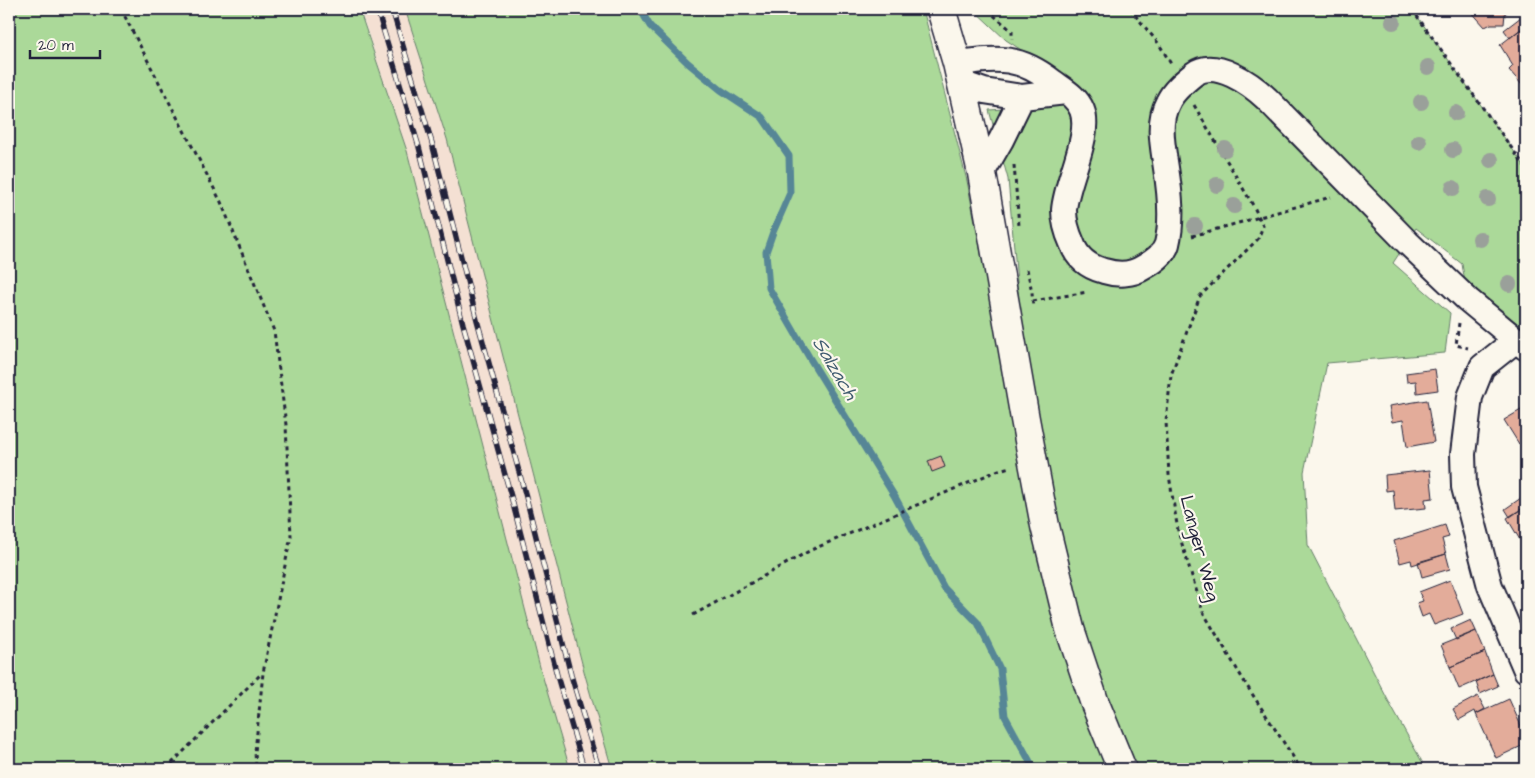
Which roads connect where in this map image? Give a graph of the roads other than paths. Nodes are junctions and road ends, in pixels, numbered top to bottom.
1 (942, 9) edge
2 (959, 73) junction
3 (1066, 92) junction
4 (1022, 97) junction
5 (982, 173) junction
6 (1521, 344) edge
7 (1526, 670) edge
8 (1122, 769) edge

1 - 2 street
2 - 3 street
2 - 4 street
2 - 5 street
3 - 4 street
3 - 6 street
4 - 5 street
5 - 8 street
6 - 7 street

